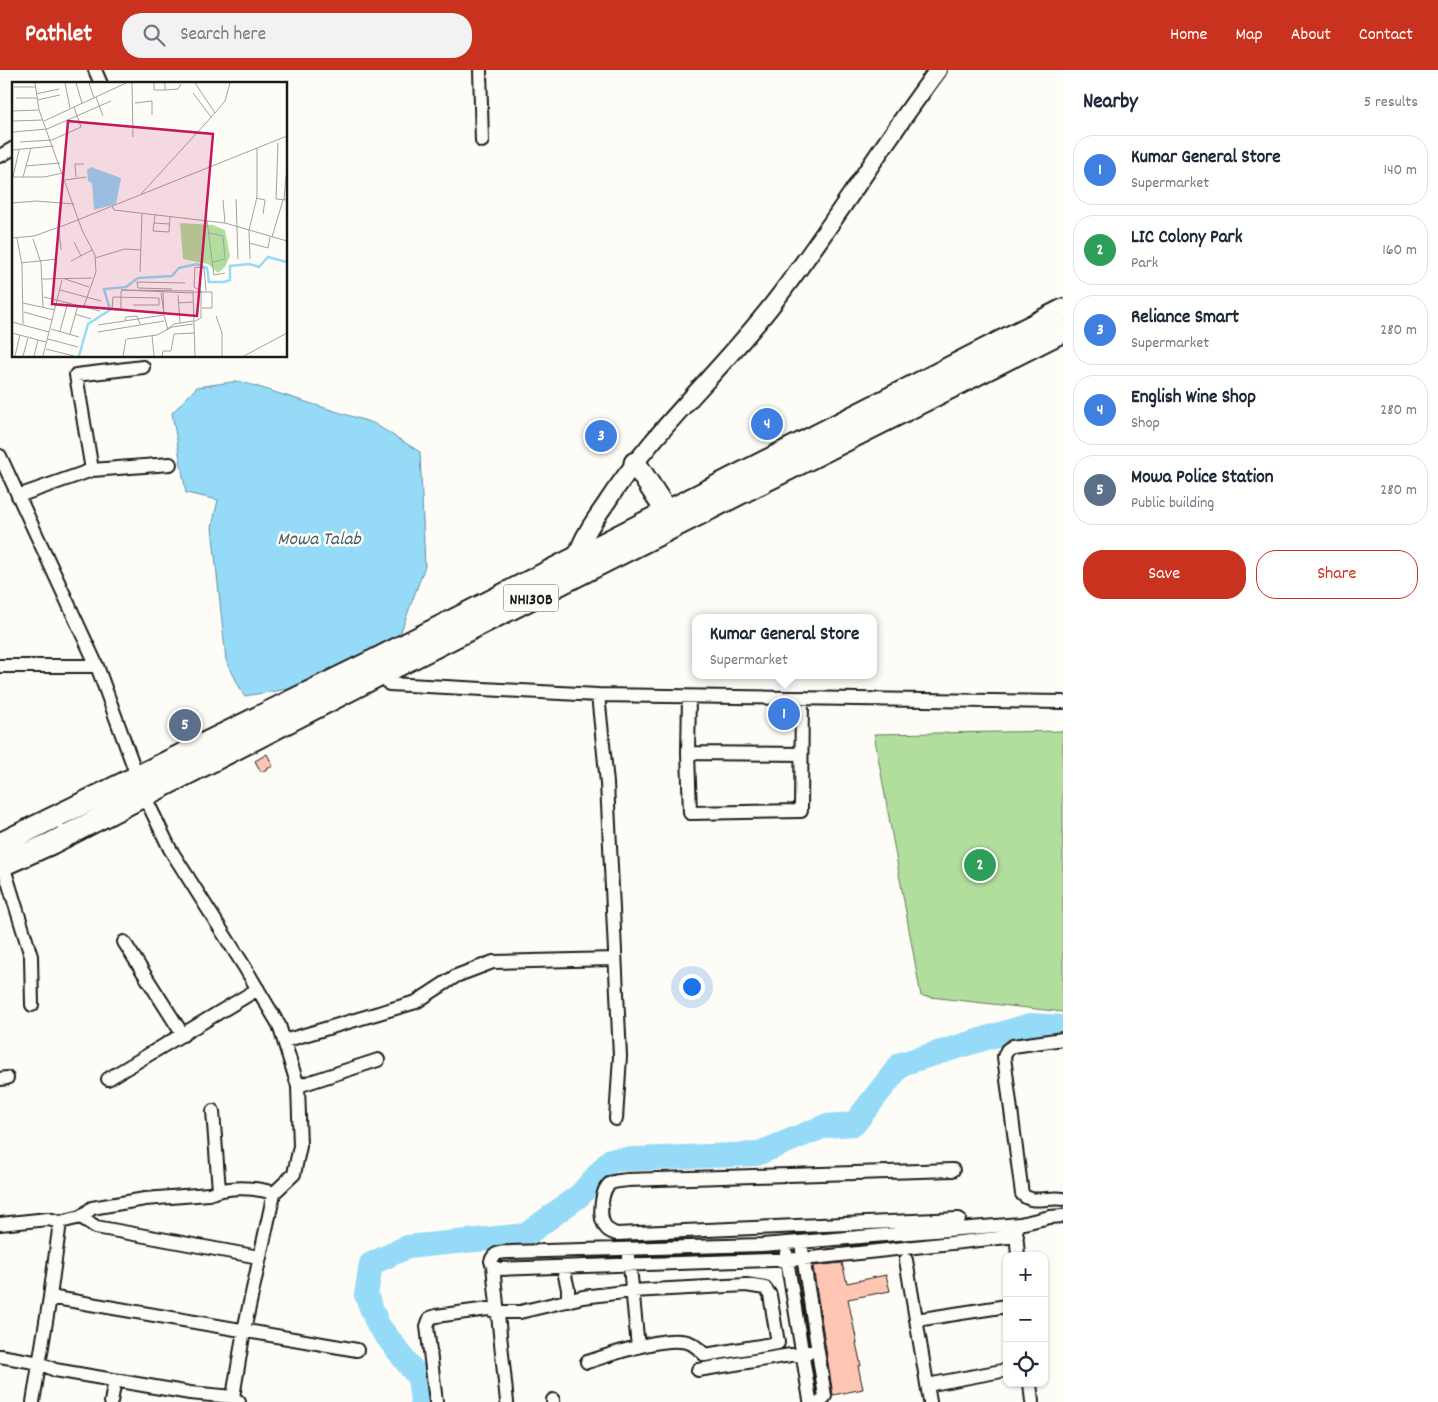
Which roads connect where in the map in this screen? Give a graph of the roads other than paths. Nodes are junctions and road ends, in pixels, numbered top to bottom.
1 (95, 70) edge
2 (480, 70) edge
3 (938, 70) edge
4 (100, 82) edge
5 (482, 141) dead end
6 (12, 149) edge
7 (0, 156) edge
8 (1063, 310) edge
9 (1063, 331) edge
10 (143, 367) dead end
11 (0, 456) edge
12 (635, 463) junction
13 (170, 464) dead end
14 (92, 470) junction
15 (18, 496) junction
16 (667, 512) junction
17 (576, 558) junction
18 (0, 666) edge
19 (97, 666) junction
20 (379, 667) junction
21 (598, 696) junction
22 (689, 697) junction
23 (802, 698) junction
24 (1063, 702) edge
25 (688, 753) junction
26 (801, 754) junction
27 (140, 787) junction
28 (1, 859) edge
29 (124, 942) dead end
30 (614, 959) junction
31 (258, 990) junction
32 (32, 1005) dead end
33 (183, 1035) junction
34 (1063, 1039) edge
35 (284, 1041) junction
36 (378, 1060) dead end
37 (108, 1079) dead end
38 (298, 1086) junction
39 (213, 1111) dead end
40 (616, 1119) dead end
41 (953, 1170) dead end
42 (219, 1190) junction
43 (274, 1192) junction
44 (1063, 1199) edge
45 (1063, 1216) edge
46 (81, 1217) junction
47 (959, 1219) dead end
48 (60, 1222) junction
49 (0, 1224) edge
50 (791, 1226) junction
51 (1018, 1230) junction
52 (793, 1243) junction
53 (726, 1246) junction
54 (676, 1247) junction
55 (629, 1248) junction
56 (1018, 1252) edge
57 (259, 1257) junction
58 (803, 1259) junction
59 (787, 1260) junction
60 (906, 1260) dead end
61 (726, 1262) junction
62 (676, 1263) junction
63 (629, 1265) junction
64 (493, 1266) junction
65 (563, 1267) junction
66 (632, 1291) junction
67 (50, 1296) junction
68 (568, 1301) junction
69 (1003, 1307) edge
70 (498, 1312) junction
71 (916, 1320) junction
72 (244, 1330) junction
73 (638, 1347) junction
74 (357, 1350) dead end
75 (818, 1351) junction
76 (802, 1354) junction
77 (0, 1356) edge
78 (586, 1362) dead end
79 (40, 1363) junction
80 (698, 1370) dead end
81 (1003, 1371) edge
82 (115, 1380) junction
83 (927, 1385) junction
84 (1030, 1387) edge
85 (188, 1398) edge
86 (236, 1400) edge
87 (33, 1402) edge
88 (111, 1402) edge
89 (436, 1402) edge
90 (507, 1402) edge
91 (812, 1402) edge
92 (821, 1402) edge
93 (930, 1402) edge
94 (1032, 1402) edge

1 - 4 street
2 - 5 street
3 - 12 street
6 - 7 street
8 - 16 highway, NH130B
9 - 20 highway, NH130B
10 - 14 street
11 - 15 street
12 - 16 highway
12 - 17 street
13 - 14 street
14 - 15 street
15 - 19 street
16 - 17 highway, NH130B
17 - 20 highway, NH130B
18 - 19 street
19 - 27 street
20 - 21 street
20 - 27 highway, NH130B
21 - 22 street
21 - 30 street
22 - 23 street
22 - 25 street
23 - 24 street
23 - 26 street
25 - 26 street
25 - 26 street
27 - 28 highway, NH130B
27 - 31 street
28 - 32 street
29 - 33 street
30 - 35 street
30 - 40 street
31 - 33 street
31 - 35 street
33 - 37 street
34 - 44 street
35 - 38 street
36 - 38 street
38 - 43 street
39 - 42 street
41 - 50 street
42 - 43 street
42 - 46 street
43 - 57 street
45 - 51 street
46 - 48 street
46 - 57 street
47 - 50 street
48 - 49 street
48 - 67 street
50 - 52 street
51 - 52 street
51 - 56 street
51 - 58 street
52 - 53 street
52 - 58 street
52 - 59 street
53 - 54 street
53 - 61 street
54 - 55 street
54 - 62 street
55 - 63 street
55 - 64 street
57 - 72 street
58 - 59 street
58 - 75 street
59 - 61 street
59 - 76 street
60 - 71 street
61 - 62 street
62 - 63 street
63 - 65 street
63 - 66 street
64 - 65 street
64 - 70 street
65 - 68 street
66 - 68 street
66 - 73 street
66 - 73 street
67 - 72 street
67 - 79 street
68 - 70 street
69 - 71 street
70 - 89 street
70 - 90 street
71 - 83 street
72 - 74 street
72 - 86 street
73 - 78 street
75 - 76 street
75 - 92 street
76 - 80 street
76 - 91 street
77 - 79 street
79 - 82 street
79 - 87 street
81 - 83 street
82 - 85 street
82 - 88 street
83 - 93 street
84 - 94 street
85 - 86 street

